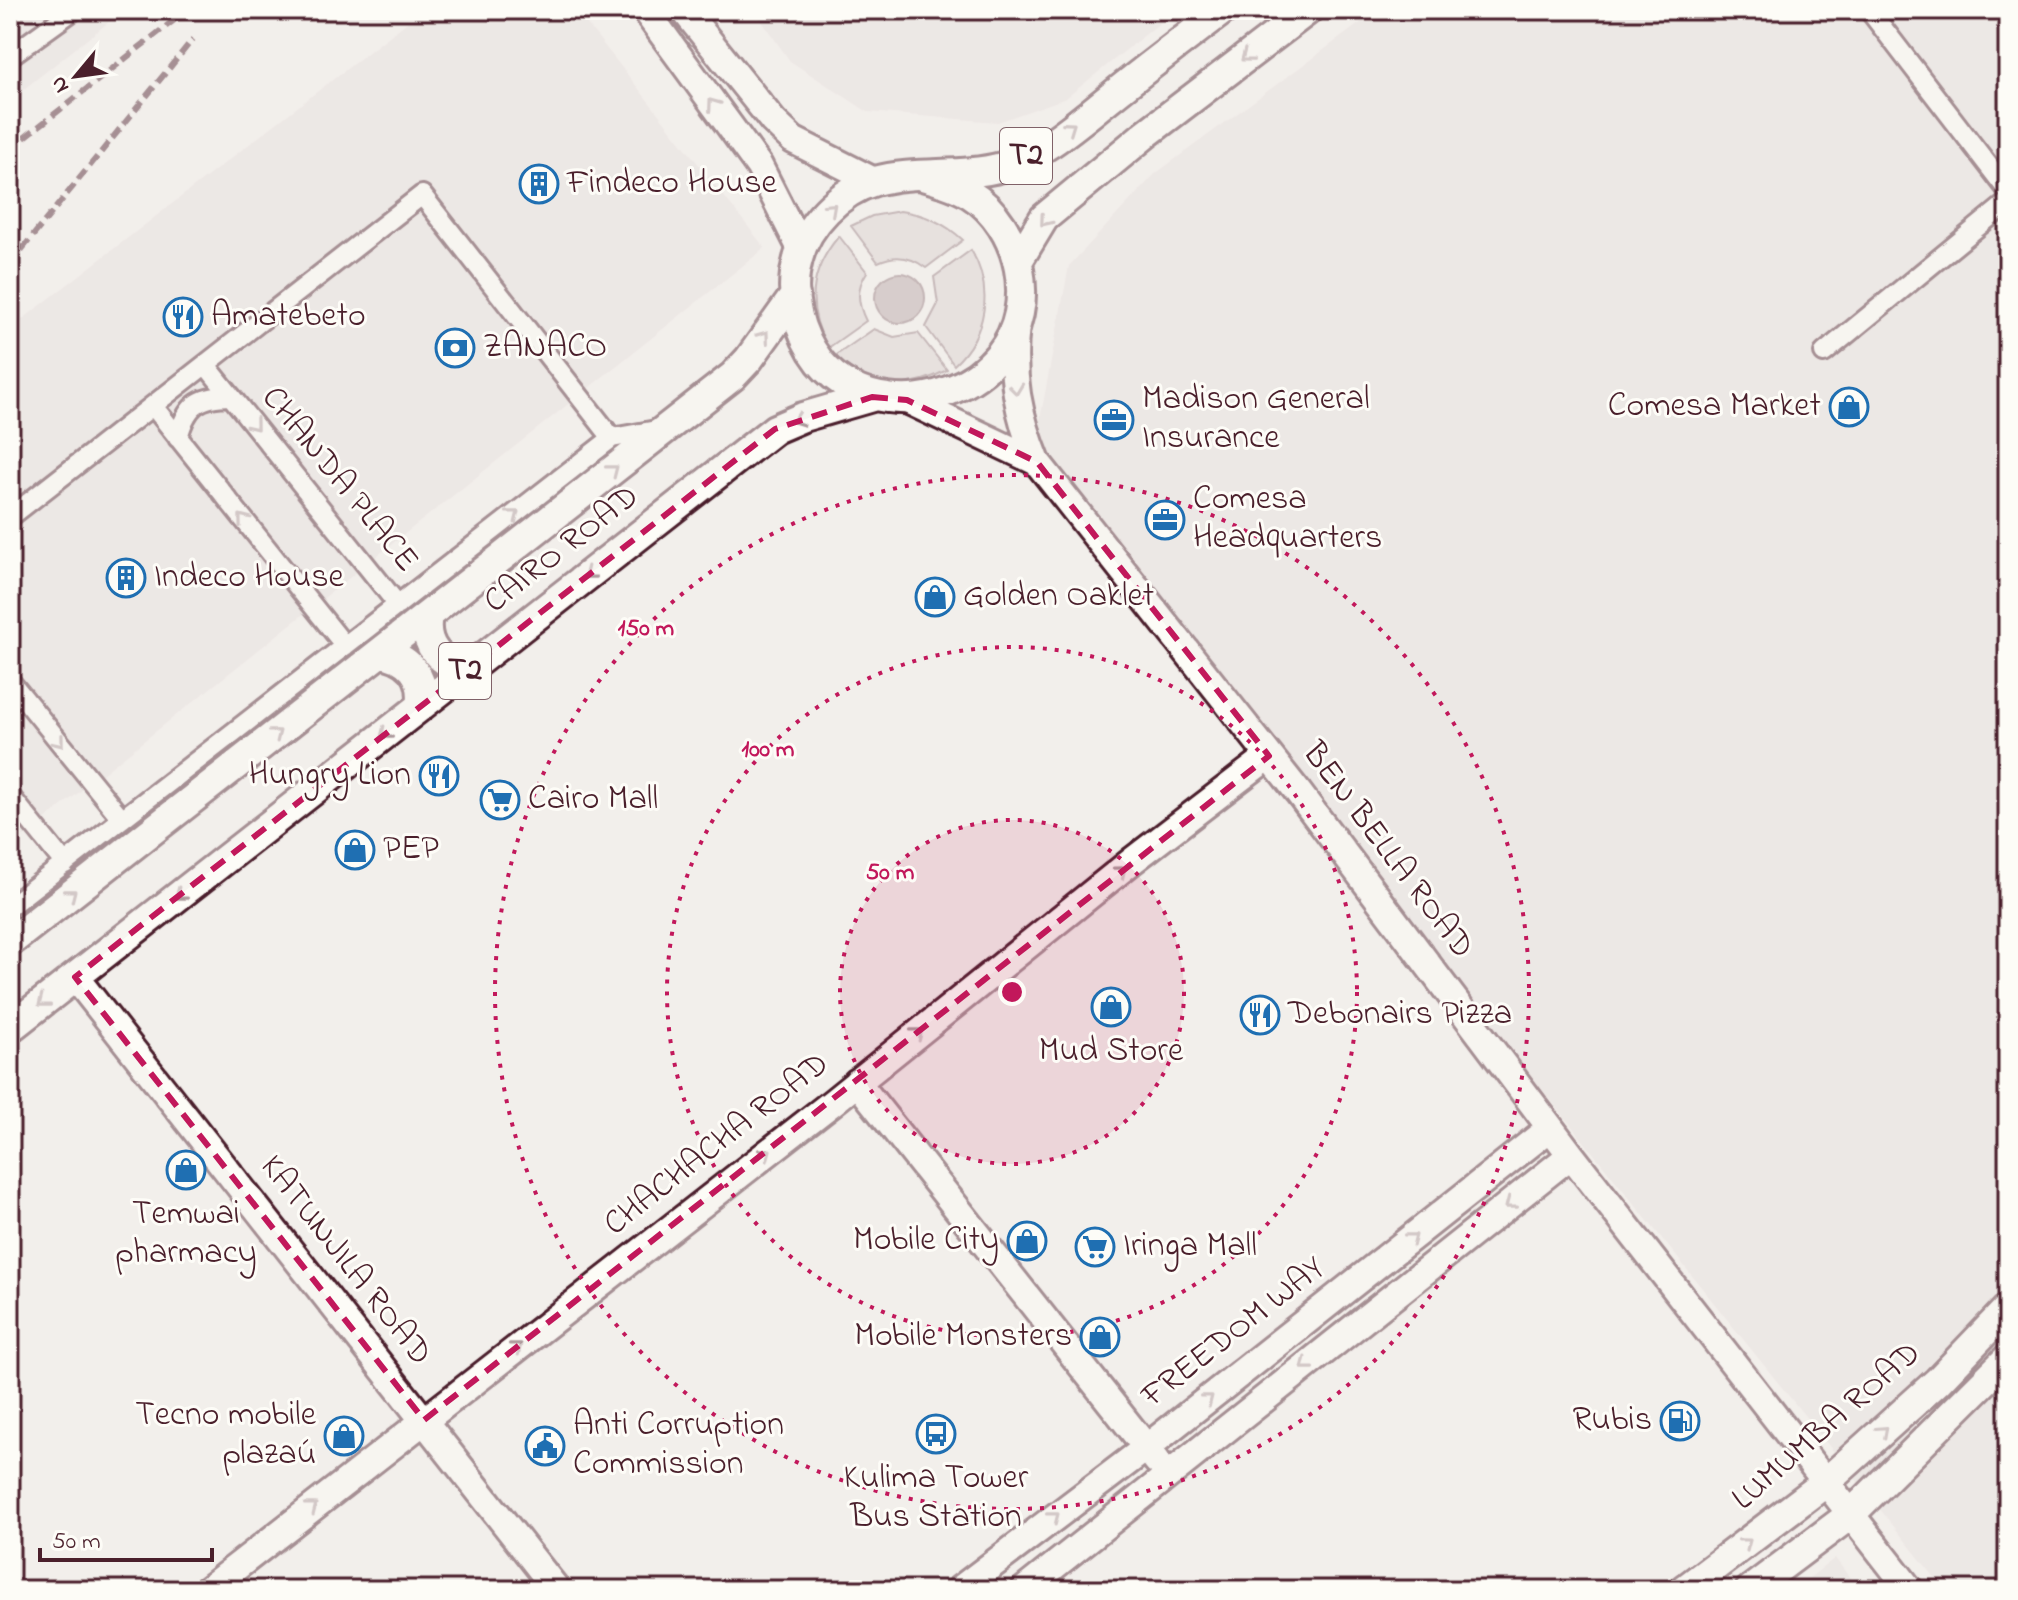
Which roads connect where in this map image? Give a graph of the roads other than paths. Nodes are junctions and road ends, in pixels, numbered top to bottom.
1 (74, 10) edge
2 (645, 10) edge
3 (684, 10) edge
4 (1223, 10) edge
5 (1308, 10) edge
6 (1869, 10) edge
7 (10, 56) edge
8 (919, 175) junction
9 (874, 181) junction
10 (2008, 191) edge
11 (2008, 202) edge
12 (801, 249) junction
13 (1018, 261) junction
14 (795, 295) junction
15 (1018, 313) junction
16 (1824, 353) dead end
17 (206, 365) junction
18 (231, 396) junction
19 (872, 397) junction
20 (907, 400) junction
21 (153, 406) junction
22 (666, 428) junction
23 (178, 438) junction
24 (612, 438) junction
25 (1037, 462) junction
26 (10, 517) edge
27 (489, 534) junction
28 (495, 563) junction
29 (398, 605) junction
30 (428, 615) junction
31 (345, 646) junction
32 (379, 653) junction
33 (469, 668) junction
34 (10, 681) edge
35 (421, 706) junction
36 (1269, 756) junction
37 (182, 772) junction
38 (215, 782) junction
39 (10, 796) edge
40 (122, 819) junction
41 (65, 864) junction
42 (10, 906) edge
43 (10, 942) edge
44 (75, 977) junction
45 (10, 1028) edge
46 (857, 1082) junction
47 (1550, 1128) junction
48 (1571, 1155) junction
49 (2008, 1308) edge
50 (2008, 1358) edge
51 (424, 1420) junction
52 (1146, 1448) junction
53 (1168, 1474) junction
54 (1825, 1483) junction
55 (1850, 1515) junction
56 (969, 1587) edge
57 (207, 1590) edge
58 (557, 1590) edge
59 (1024, 1590) edge
60 (1684, 1590) edge
61 (1750, 1590) edge
62 (1910, 1590) edge

1 - 7 street
12 -> 2 main road
3 - 9 main road
8 -> 4 main road, T2
5 -> 13 main road, T2
6 - 10 street
8 - 9 main road
8 - 13 main road
12 -> 9 main road
11 - 16 street
12 - 14 main road
13 - 15 main road
14 - 19 main road
22 -> 14 main road, CAIRO ROAD / T2
15 - 20 main road
15 -> 25 main road, BEN BELLA ROAD
17 - 18 street, CHANDA PLACE
17 - 21 street
17 - 24 street
18 - 23 street, CHANDA PLACE
18 -> 29 street, CHANDA PLACE
19 - 20 main road
19 -> 33 main road, CAIRO ROAD / T2
20 - 25 main road, BEN BELLA ROAD
21 - 23 street
21 - 26 street
22 - 24 street
28 -> 22 main road, CAIRO ROAD / T2
31 -> 23 street
27 -> 24 street
25 - 36 main road, BEN BELLA ROAD
27 - 28 street
27 - 29 street
28 - 30 main road, CAIRO ROAD / T2
29 - 31 street
30 - 32 main road, CAIRO ROAD / T2
30 - 33 main road
31 - 37 street
32 - 35 main road
38 -> 32 main road, CAIRO ROAD / T2
33 - 35 main road, CAIRO ROAD / T2
34 -> 40 street
35 -> 44 main road, CAIRO ROAD / T2
46 -> 36 main road, CHACHACHA ROAD
36 - 47 main road, BEN BELLA ROAD
37 - 38 street
37 - 40 street
43 -> 38 main road, CAIRO ROAD / T2
39 - 41 street
40 - 41 street
41 - 42 street
44 -> 45 main road, CAIRO ROAD / T2
44 - 51 main road, KATUNJILA ROAD
51 -> 46 main road, CHACHACHA ROAD
46 - 52 main road
47 - 48 main road, BEN BELLA ROAD
52 -> 47 main road, FREEDOM WAY
48 -> 53 main road, FREEDOM WAY
48 - 54 main road, BEN BELLA ROAD
54 -> 49 main road, LUMUMBA ROAD
50 - 55 main road
57 -> 51 main road, CHACHACHA ROAD
51 - 58 main road, KATUNJILA ROAD
52 - 53 main road
56 -> 52 main road, FREEDOM WAY
53 - 59 main road, FREEDOM WAY
54 - 55 main road, BEN BELLA ROAD
60 -> 54 main road, LUMUMBA ROAD
55 - 61 main road
55 - 62 main road, BEN BELLA ROAD

